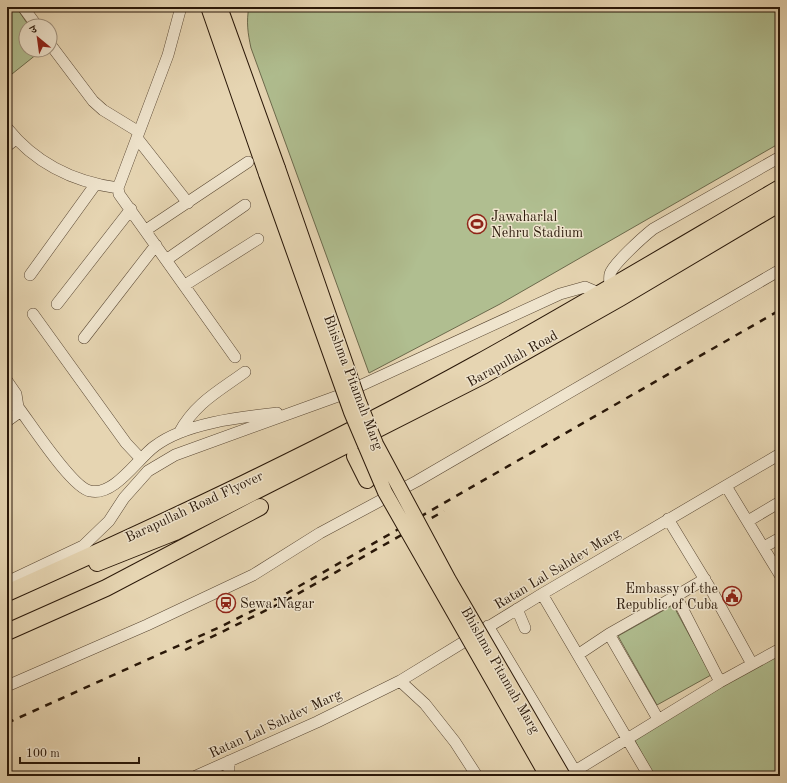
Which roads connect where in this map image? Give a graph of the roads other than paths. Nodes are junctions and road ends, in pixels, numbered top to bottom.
1 (23, 7) edge
2 (181, 7) edge
3 (208, 7) edge
4 (220, 7) edge
5 (31, 18) edge
6 (58, 55) edge
7 (7, 128) edge
8 (138, 135) junction
9 (16, 139) junction
10 (7, 146) edge
11 (780, 157) edge
12 (248, 162) dead end
13 (272, 171) junction
14 (95, 185) junction
15 (118, 188) junction
16 (780, 188) edge
17 (188, 203) junction
18 (780, 203) edge
19 (245, 205) dead end
20 (131, 209) junction
21 (146, 230) junction
22 (258, 239) dead end
23 (156, 244) junction
24 (166, 260) junction
25 (780, 270) edge
26 (30, 275) dead end
27 (185, 285) junction
28 (605, 290) junction
29 (57, 304) dead end
30 (33, 314) dead end
31 (84, 338) dead end
32 (235, 357) dead end
33 (245, 372) dead end
34 (7, 381) edge
35 (7, 399) edge
36 (20, 409) junction
37 (296, 411) junction
38 (380, 414) joint
39 (7, 421) edge
40 (179, 433) junction
41 (780, 454) edge
42 (355, 456) dead end
43 (141, 459) junction
44 (367, 480) dead end
45 (726, 486) junction
46 (236, 500) junction
47 (780, 502) edge
48 (260, 507) dead end
49 (243, 515) junction
50 (205, 516) junction
51 (668, 519) junction
52 (748, 521) junction
53 (172, 526) junction
54 (212, 532) junction
55 (780, 538) edge
56 (764, 547) junction
57 (780, 574) edge
58 (705, 579) junction
59 (7, 582) edge
60 (7, 593) edge
61 (542, 594) junction
62 (676, 596) junction
63 (7, 604) edge
64 (517, 609) junction
65 (488, 626) junction
66 (525, 628) dead end
67 (7, 632) edge
68 (609, 634) junction
69 (780, 650) edge
70 (579, 654) junction
71 (752, 664) junction
72 (400, 681) junction
73 (720, 682) junction
74 (7, 686) edge
75 (658, 719) junction
76 (628, 738) junction
77 (229, 761) junction
78 (572, 774) edge
79 (196, 776) edge
80 (229, 776) edge
81 (477, 776) edge
82 (547, 776) edge
83 (649, 776) edge

1 - 5 street
2 - 8 street
3 - 13 main road, Bhishma Pitamah Marg
4 - 13 main road, Bhishma Pitamah Marg
6 - 8 street
7 - 9 street
8 - 15 street
8 - 17 street
9 - 10 street
9 - 14 street
11 - 28 street
12 - 17 street
13 - 78 main road, Bhishma Pitamah Marg, bridge
13 - 82 main road, Bhishma Pitamah Marg, bridge
14 - 15 street
14 - 26 street
15 - 20 street
16 - 28 highway, Barapullah Road
17 - 21 street
18 - 46 highway, Barapullah Road
19 - 24 street
20 - 21 street
20 - 29 street
21 - 23 street
22 - 27 street
23 - 24 street
23 - 31 street
24 - 27 street
25 - 74 street
27 - 32 street
28 - 37 street
28 - 38 highway, Barapullah Road
30 - 43 street
33 - 40 street
34 - 36 street
35 - 36 street
36 - 39 street
36 - 43 street
37 - 40 street
37 - 59 street
38 - 53 highway, Barapullah Road Flyover
40 - 43 street
41 - 45 street, Ratan Lal Sahdev Marg
42 - 44 highway
45 - 51 street, Ratan Lal Sahdev Marg
45 - 52 street
46 - 49 highway
46 - 50 highway, Barapullah Road Flyover
47 - 52 street
48 - 49 highway
49 - 54 highway
50 - 53 highway, Barapullah Road Flyover
50 - 54 highway
51 - 58 street
51 - 61 street, Ratan Lal Sahdev Marg
52 - 56 street
53 - 60 highway, Barapullah Road Flyover
53 - 63 highway, Barapullah Road Flyover
54 - 67 highway
55 - 56 street
56 - 57 street
58 - 62 street
58 - 71 street
61 - 64 street, Ratan Lal Sahdev Marg
61 - 70 street
62 - 68 street
62 - 73 street
64 - 65 street, Ratan Lal Sahdev Marg
64 - 66 street
65 - 72 street, Ratan Lal Sahdev Marg
65 - 78 street
68 - 70 street
68 - 75 street
69 - 71 street
70 - 76 street
71 - 73 street
72 - 77 street, Ratan Lal Sahdev Marg
72 - 81 street
73 - 75 street
75 - 76 street
76 - 78 street
76 - 83 street
77 - 79 street, Ratan Lal Sahdev Marg
77 - 80 street

